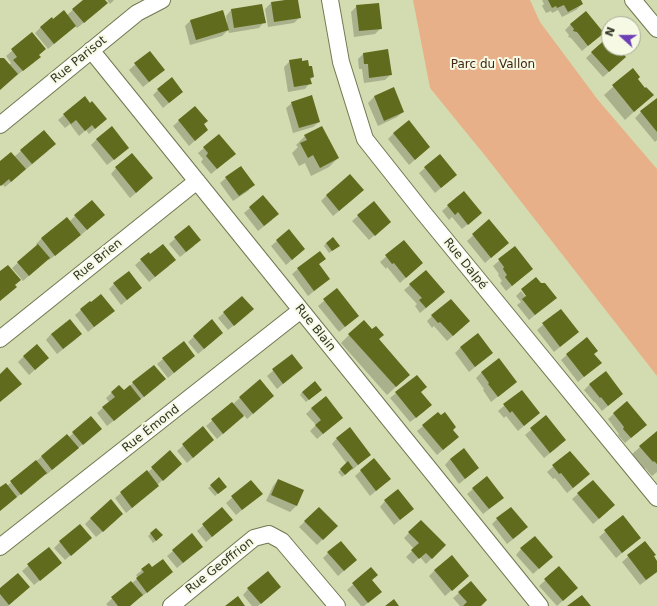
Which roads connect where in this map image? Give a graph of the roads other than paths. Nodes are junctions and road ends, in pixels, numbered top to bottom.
1 (162, 0) edge
2 (330, 0) edge
3 (633, 0) edge
4 (657, 29) edge
5 (91, 50) junction
6 (0, 125) edge
7 (197, 181) junction
8 (301, 310) junction
9 (0, 339) edge
10 (657, 498) edge
11 (0, 547) edge
12 (171, 606) edge
13 (337, 606) edge
14 (540, 606) edge

1 - 5 street, Rue Parisot
2 - 10 street, Rue Dalpé
3 - 4 street
5 - 6 street, Rue Parisot
5 - 7 street, Rue Blain
7 - 8 street, Rue Blain
7 - 9 street, Rue Brien
8 - 11 street, Rue Émond
8 - 14 street, Rue Blain
12 - 13 street, Rue Geoffrion

